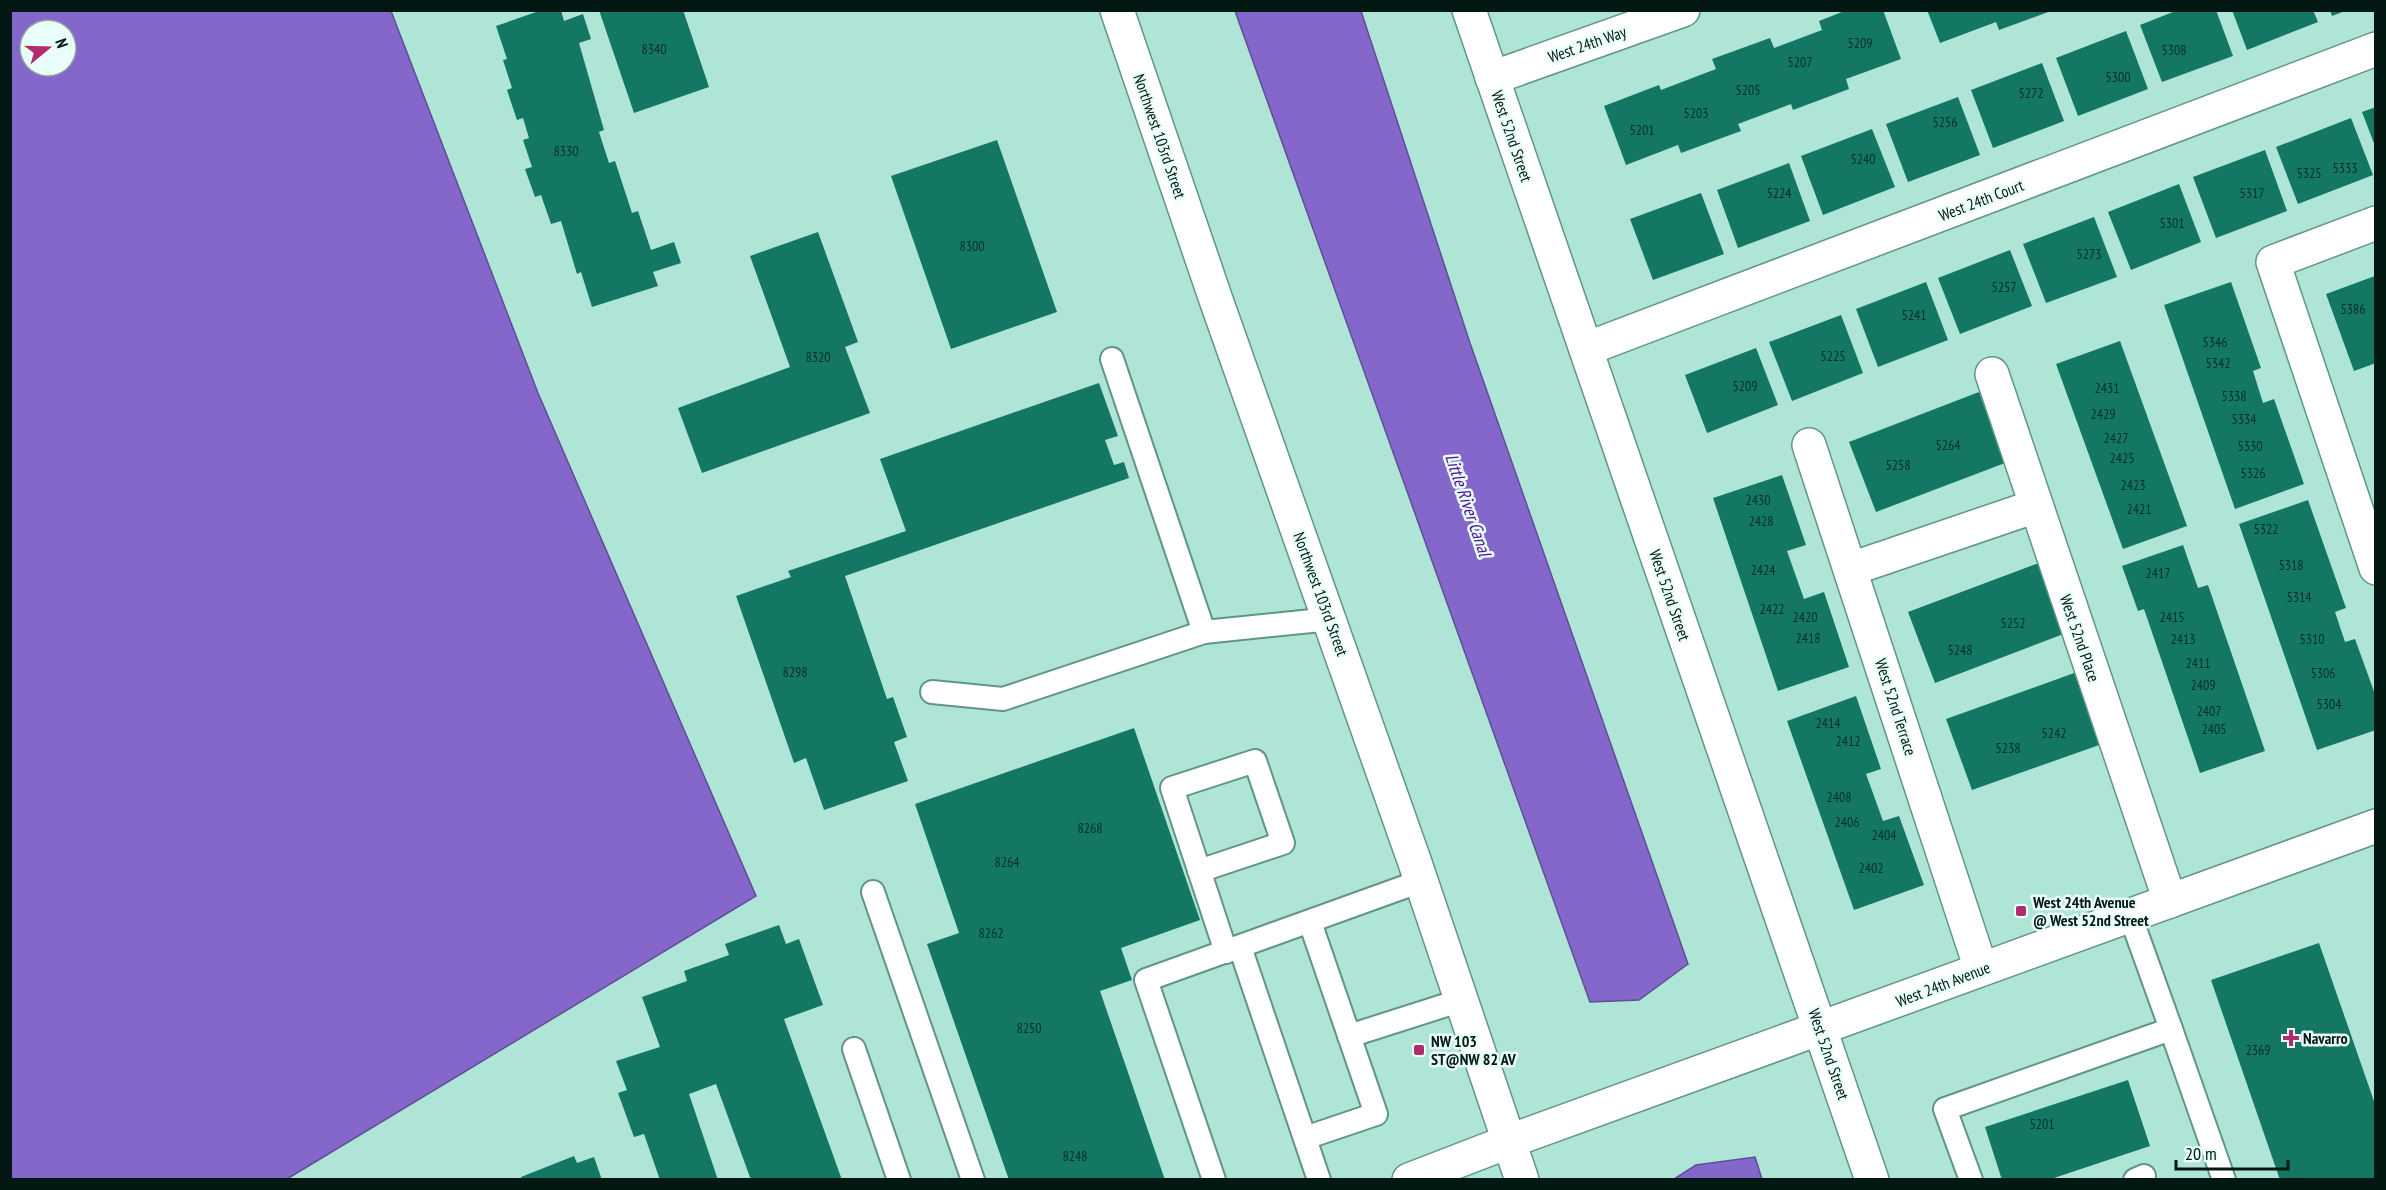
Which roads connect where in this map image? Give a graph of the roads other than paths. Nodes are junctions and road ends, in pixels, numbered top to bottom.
1 (1117, 10) edge
2 (1469, 10) edge
3 (1683, 10) edge
4 (2376, 49) edge
5 (1492, 78) junction
6 (2376, 223) edge
7 (1586, 349) junction
8 (1112, 358) dead end
9 (1992, 374) dead end
10 (1809, 445) dead end
11 (2036, 506) junction
12 (2374, 560) edge
13 (1851, 569) junction
14 (1330, 619) junction
15 (1204, 632) junction
16 (932, 692) dead end
17 (2376, 826) edge
18 (1199, 871) junction
19 (1421, 881) junction
20 (873, 892) dead end
21 (2170, 901) junction
22 (2130, 915) junction
23 (1310, 922) junction
24 (1233, 949) junction
25 (1981, 969) junction
26 (1462, 1000) junction
27 (1820, 1029) junction
28 (2171, 1029) junction
29 (1349, 1036) junction
30 (854, 1049) dead end
31 (1305, 1138) junction
32 (1510, 1141) junction
33 (899, 1179) edge
34 (973, 1179) edge
35 (1214, 1179) edge
36 (1319, 1179) edge
37 (1409, 1179) edge
38 (1522, 1179) edge
39 (1872, 1179) edge
40 (1971, 1179) edge
41 (2224, 1179) edge

1 - 14 street, Northwest 103rd Street
2 - 5 street, West 52nd Street
3 - 5 street, West 24th Way
4 - 7 street, West 24th Court
5 - 7 street, West 52nd Street
6 - 12 street
7 - 27 street, West 52nd Street
8 - 15 lane
9 - 11 street, West 52nd Place
10 - 13 street, West 52nd Terrace
11 - 13 street
11 - 21 street, West 52nd Place
13 - 25 street, West 52nd Terrace
14 - 15 lane
14 - 19 street, Northwest 103rd Street
15 - 16 lane
17 - 21 street, West 24th Avenue
18 - 18 lane
18 - 24 lane
19 - 23 lane
19 - 26 street, Northwest 103rd Street
20 - 34 lane
21 - 22 street, West 24th Avenue
22 - 25 street, West 24th Avenue
22 - 28 lane
23 - 24 lane
23 - 29 lane
24 - 31 lane
24 - 35 lane
25 - 27 street, West 24th Avenue
26 - 29 lane
26 - 32 street, Northwest 103rd Street
27 - 32 street, West 24th Avenue
27 - 39 street, West 52nd Street
28 - 40 lane
28 - 41 lane
29 - 31 lane
30 - 33 lane
31 - 36 lane
32 - 37 street, West 24th Avenue
32 - 38 street, Northwest 103rd Street

